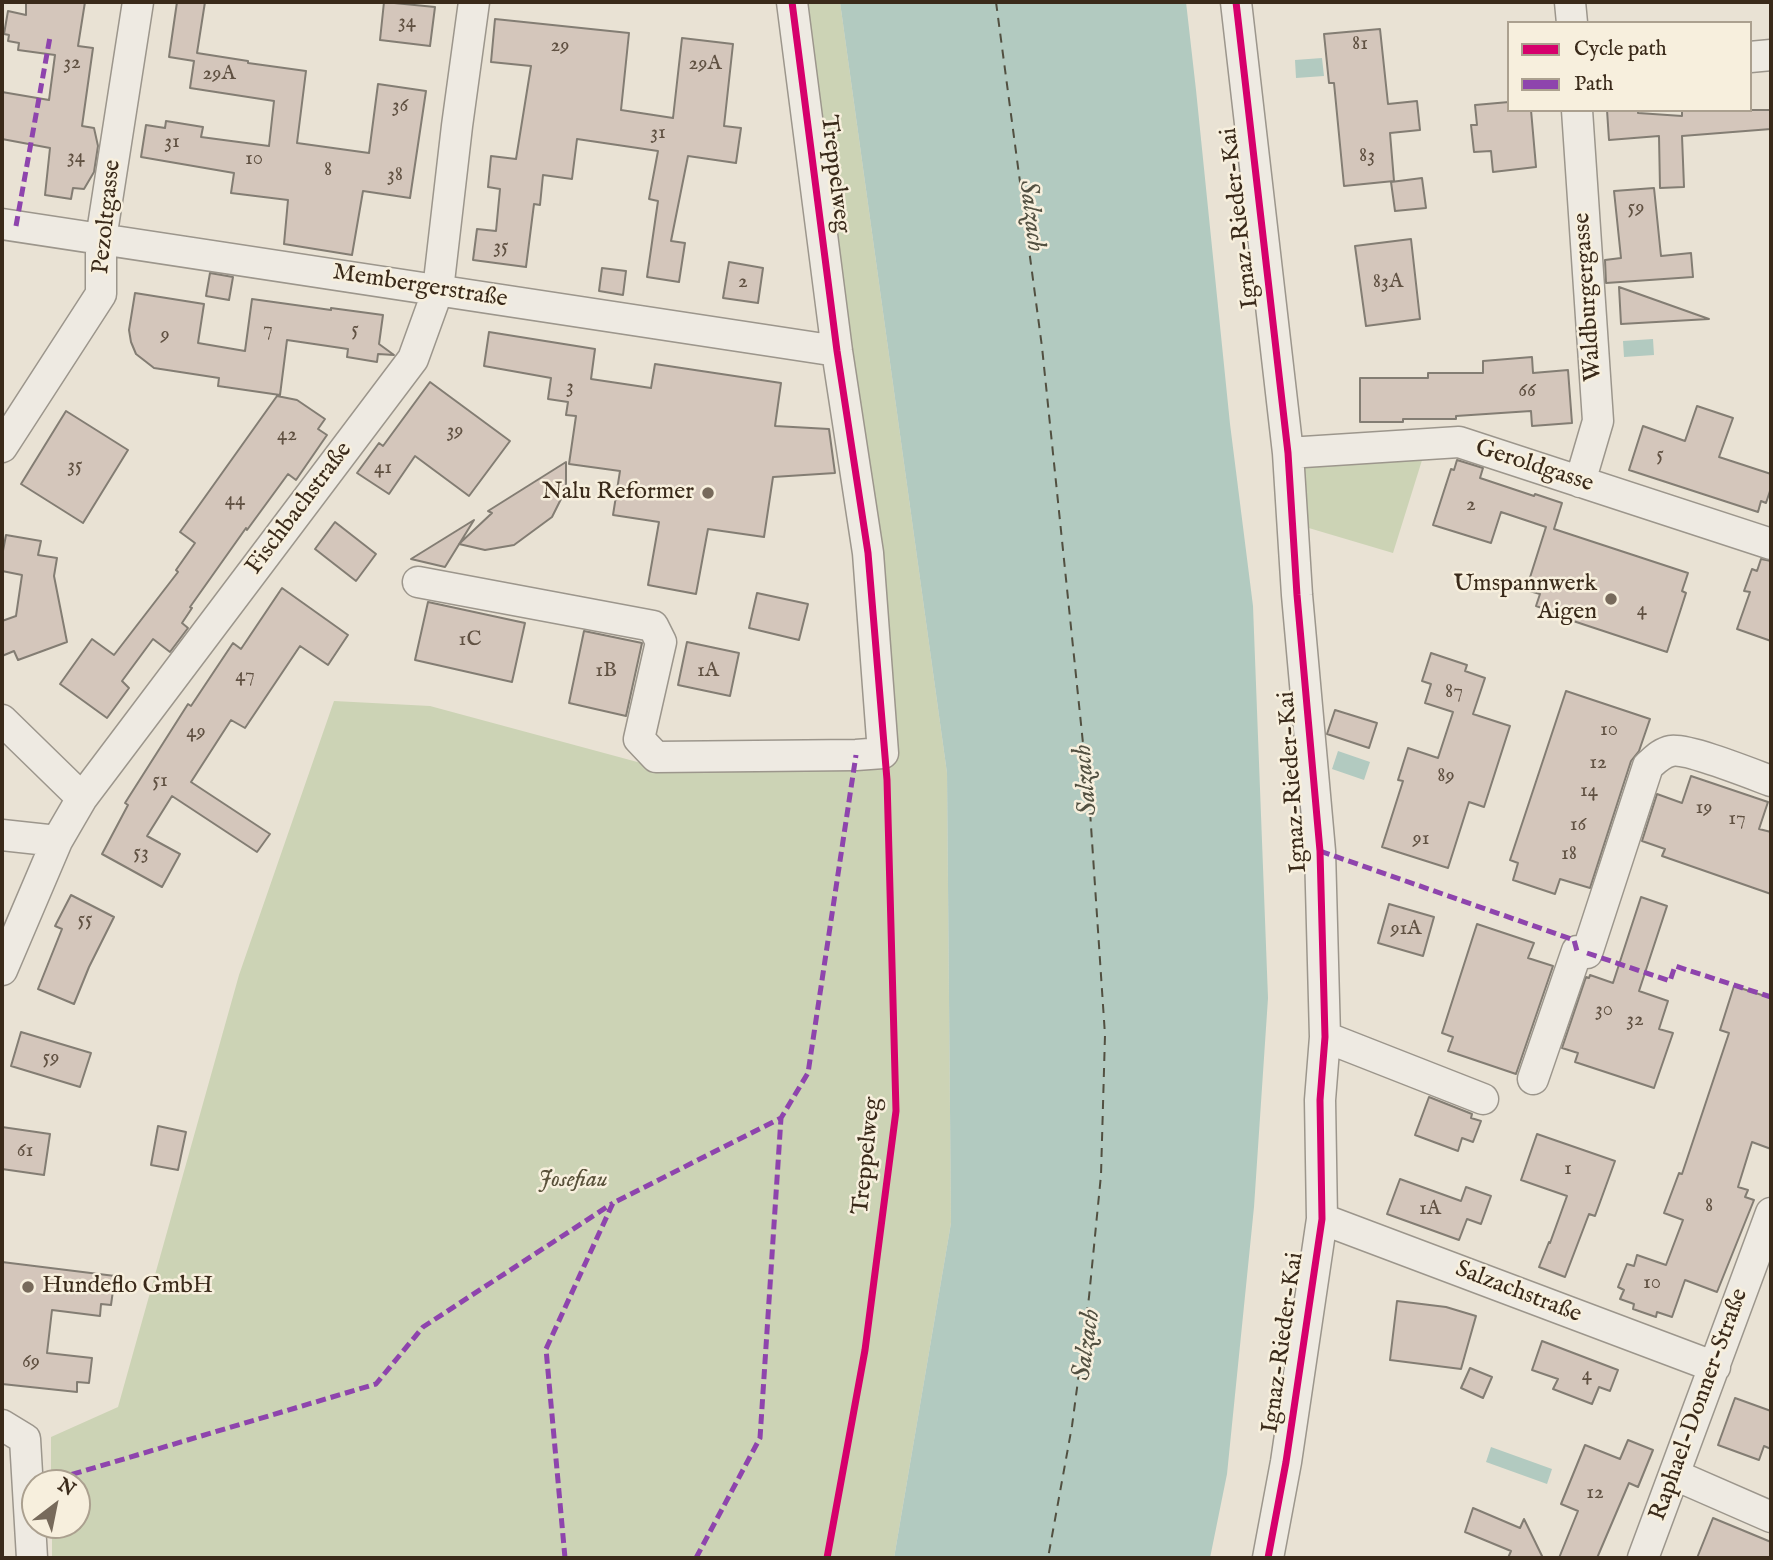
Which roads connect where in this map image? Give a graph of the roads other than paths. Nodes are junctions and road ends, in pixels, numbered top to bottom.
1 (138, 2) edge
2 (474, 2) edge
3 (792, 2) edge
4 (1236, 2) edge
5 (1570, 2) edge
6 (1572, 21) edge
7 (1577, 112) edge
8 (2, 224) edge
9 (101, 239) junction
10 (438, 290) junction
11 (837, 351) junction
12 (2, 447) edge
13 (1288, 453) junction
14 (1580, 482) junction
15 (1771, 544) edge
16 (418, 582) dead end
17 (2, 720) edge
18 (1771, 781) edge
19 (82, 798) junction
20 (2, 835) edge
21 (57, 841) junction
22 (2, 970) edge
23 (1325, 1037) junction
24 (1533, 1079) dead end
25 (1483, 1099) dead end
26 (1771, 1213) edge
27 (1322, 1219) junction
28 (1715, 1367) junction
29 (2, 1425) edge
30 (1675, 1475) junction
31 (1771, 1517) edge
32 (32, 1558) edge
33 (1268, 1558) edge
34 (1643, 1558) edge

1 - 9 street, Pezoltgasse
2 - 10 street, Fischbachstraße
3 - 11 street, Treppelweg
4 - 13 street, Ignaz-Rieder-Kai
5 - 6 street
7 - 14 street, Waldburgergasse
8 - 9 street, Membergerstraße
9 - 10 street, Membergerstraße
9 - 12 street, Pezoltgasse
10 - 11 street, Membergerstraße
10 - 19 street, Fischbachstraße
11 - 16 street, Treppelweg
13 - 14 street, Geroldgasse
13 - 23 street, Ignaz-Rieder-Kai
14 - 15 street, Geroldgasse
17 - 19 street
18 - 24 street
19 - 21 street, Fischbachstraße
20 - 21 street
21 - 22 street, Fischbachstraße
23 - 25 street
23 - 27 street, Ignaz-Rieder-Kai
26 - 28 street, Raphael-Donner-Straße
27 - 28 street, Salzachstraße
27 - 33 street, Ignaz-Rieder-Kai
28 - 30 street, Raphael-Donner-Straße
29 - 32 street
30 - 31 street
30 - 34 street, Raphael-Donner-Straße

